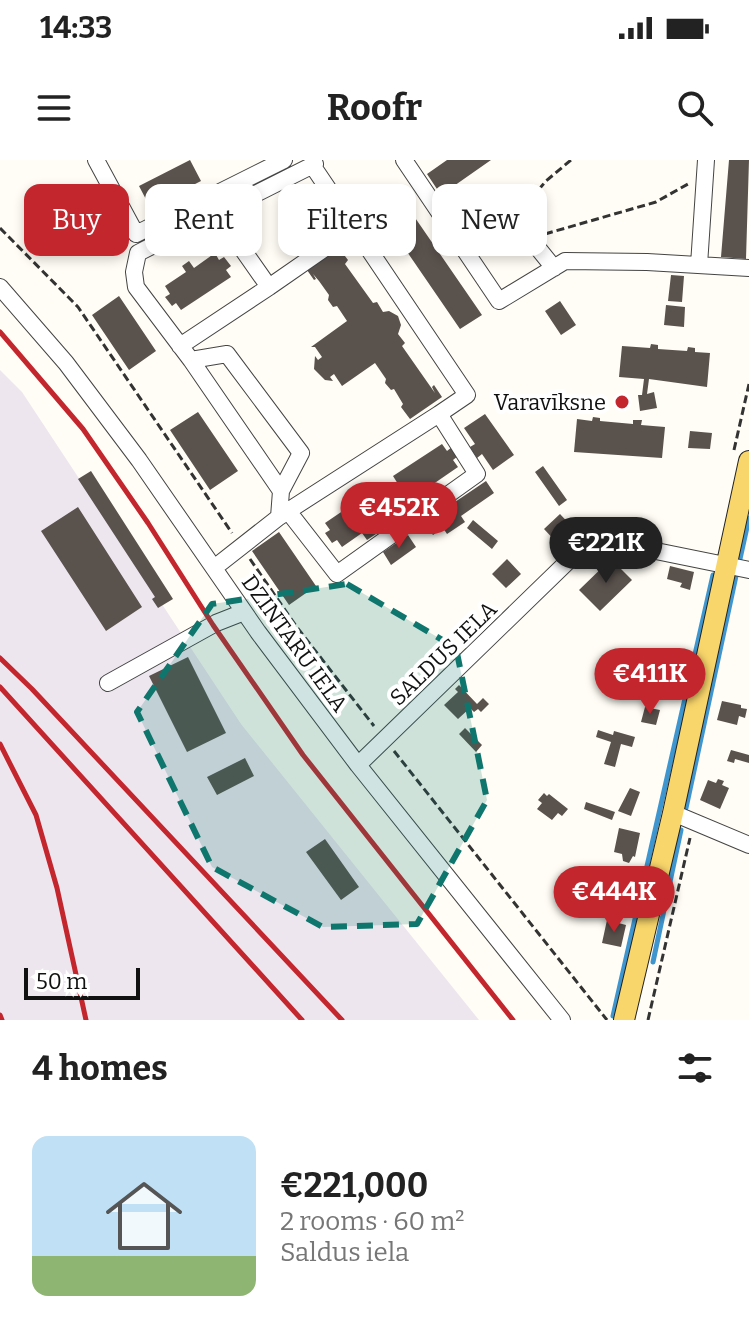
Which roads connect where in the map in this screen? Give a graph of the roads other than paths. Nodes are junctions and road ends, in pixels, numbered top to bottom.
1 (96, 160) edge
2 (284, 160) edge
3 (706, 160) edge
4 (406, 161) edge
5 (313, 162) edge
6 (327, 184) edge
7 (262, 189) edge
8 (432, 200) edge
9 (136, 234) junction
10 (145, 249) edge
11 (138, 253) junction
12 (247, 256) edge
13 (314, 256) edge
14 (373, 256) edge
15 (469, 256) edge
16 (544, 256) edge
17 (699, 265) junction
18 (554, 268) junction
19 (749, 268) edge
20 (0, 287) edge
21 (269, 287) junction
22 (180, 346) junction
23 (191, 360) junction
24 (439, 414) junction
25 (749, 461) edge
26 (281, 491) junction
27 (284, 514) junction
28 (725, 565) junction
29 (214, 568) junction
30 (749, 570) edge
31 (244, 612) junction
32 (108, 683) dead end
33 (358, 765) junction
34 (673, 813) junction
35 (749, 845) edge
36 (562, 1020) edge
37 (624, 1020) edge

1 - 9 street
2 - 9 street
3 - 17 street
4 - 8 street
5 - 6 street
5 - 7 street
9 - 11 street
10 - 11 street
11 - 22 street
12 - 21 street
13 - 21 street
14 - 24 street
15 - 18 street
16 - 18 street
17 - 18 street
17 - 19 street
20 - 29 street, DZINTARU IELA
21 - 22 street
22 - 23 street
23 - 26 street
23 - 26 street
24 - 27 street
24 - 27 street
25 - 28 main road
26 - 27 street
27 - 29 street
28 - 30 street
28 - 33 street, SALDUS IELA
28 - 34 main road
29 - 31 street, DZINTARU IELA
31 - 32 street
31 - 33 street, DZINTARU IELA
33 - 36 street, DZINTARU IELA
34 - 35 street
34 - 37 main road

